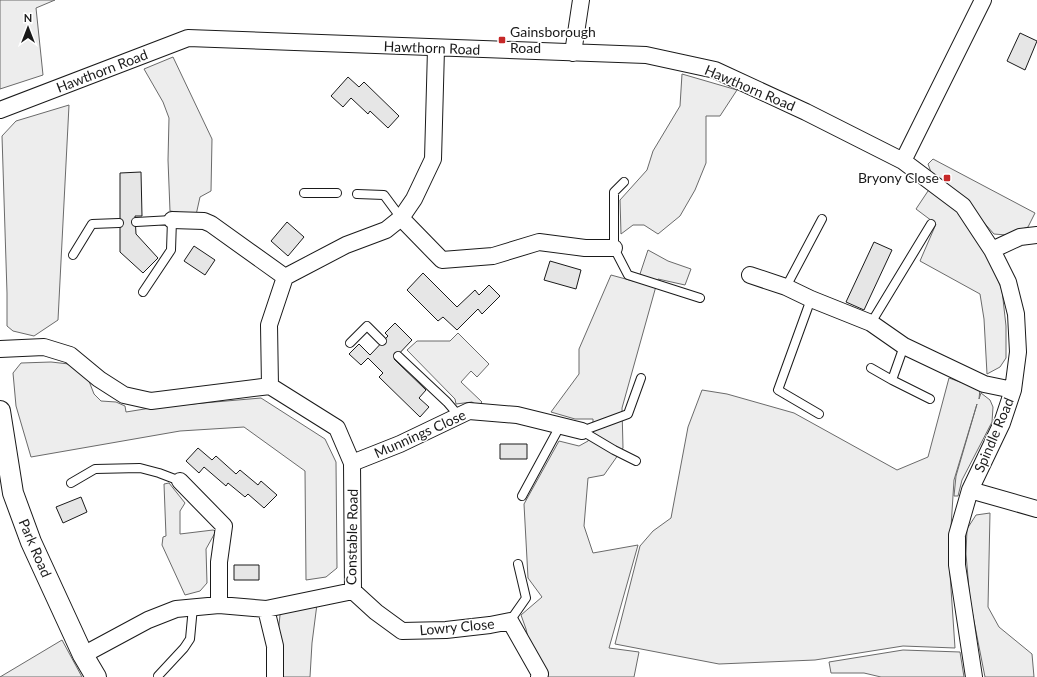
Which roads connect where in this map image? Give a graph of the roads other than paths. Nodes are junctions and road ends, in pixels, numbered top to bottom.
1 (581, 0) edge
2 (983, 0) edge
3 (436, 49) junction
4 (573, 53) junction
5 (0, 110) edge
6 (903, 161) junction
7 (624, 182) dead end
8 (304, 193) dead end
9 (337, 193) dead end
10 (357, 194) dead end
11 (401, 218) junction
12 (822, 219) dead end
13 (172, 220) junction
14 (136, 222) dead end
15 (119, 223) dead end
16 (931, 224) dead end
17 (1037, 234) edge
18 (614, 248) junction
19 (992, 250) junction
20 (73, 255) dead end
21 (750, 275) dead end
22 (285, 277) junction
23 (786, 286) junction
24 (143, 292) dead end
25 (700, 298) dead end
26 (811, 299) junction
27 (871, 323) junction
28 (382, 341) dead end
29 (350, 343) dead end
30 (904, 346) junction
31 (0, 349) edge
32 (398, 356) dead end
33 (871, 368) dead end
34 (641, 378) dead end
35 (892, 380) junction
36 (270, 386) junction
37 (1013, 390) junction
38 (930, 399) dead end
39 (0, 411) edge
40 (819, 414) dead end
41 (459, 416) junction
42 (560, 426) junction
43 (582, 431) junction
44 (636, 461) dead end
45 (352, 463) junction
46 (180, 481) joint
47 (71, 483) dead end
48 (970, 490) junction
49 (7, 494) edge
50 (522, 496) dead end
51 (1037, 509) edge
52 (518, 564) dead end
53 (353, 590) junction
54 (219, 605) junction
55 (193, 607) junction
56 (266, 609) junction
57 (510, 620) junction
58 (83, 655) junction
59 (158, 676) dead end
60 (96, 677) edge
61 (275, 677) edge
62 (539, 677) edge
63 (974, 677) edge

1 - 4 street
2 - 6 street
3 - 4 street, Hawthorn Road
3 - 5 street, Hawthorn Road
3 - 11 street
4 - 6 street, Hawthorn Road
6 - 19 street, Spindle Road
7 - 18 lane
8 - 9 lane
10 - 11 lane
11 - 18 street
11 - 22 street
12 - 23 lane
13 - 14 lane
13 - 22 street
13 - 24 lane
15 - 20 lane
16 - 27 lane
17 - 19 street
18 - 25 lane
19 - 37 street, Spindle Road
21 - 23 street
22 - 36 street
23 - 26 street
26 - 27 street
26 - 40 lane
27 - 30 street
28 - 29 lane
30 - 35 lane
30 - 37 street
31 - 36 street
32 - 41 lane
33 - 35 lane
34 - 43 lane
35 - 38 lane
36 - 45 street, Constable Road
37 - 48 street, Spindle Road
39 - 49 street, Park Road
41 - 42 street, Munnings Close
41 - 45 street, Munnings Close
42 - 43 street, Munnings Close
42 - 50 lane
43 - 44 lane
45 - 53 street, Constable Road
46 - 47 lane
46 - 54 street
48 - 51 street
48 - 63 street, Spindle Road
49 - 58 street, Park Road
52 - 57 lane
53 - 56 street, Constable Road
53 - 57 street, Lowry Close
54 - 55 street, Constable Road
54 - 56 street, Constable Road
55 - 58 street, Constable Road
55 - 59 lane
56 - 61 street
57 - 62 street, Lowry Close
58 - 60 street, Park Road

